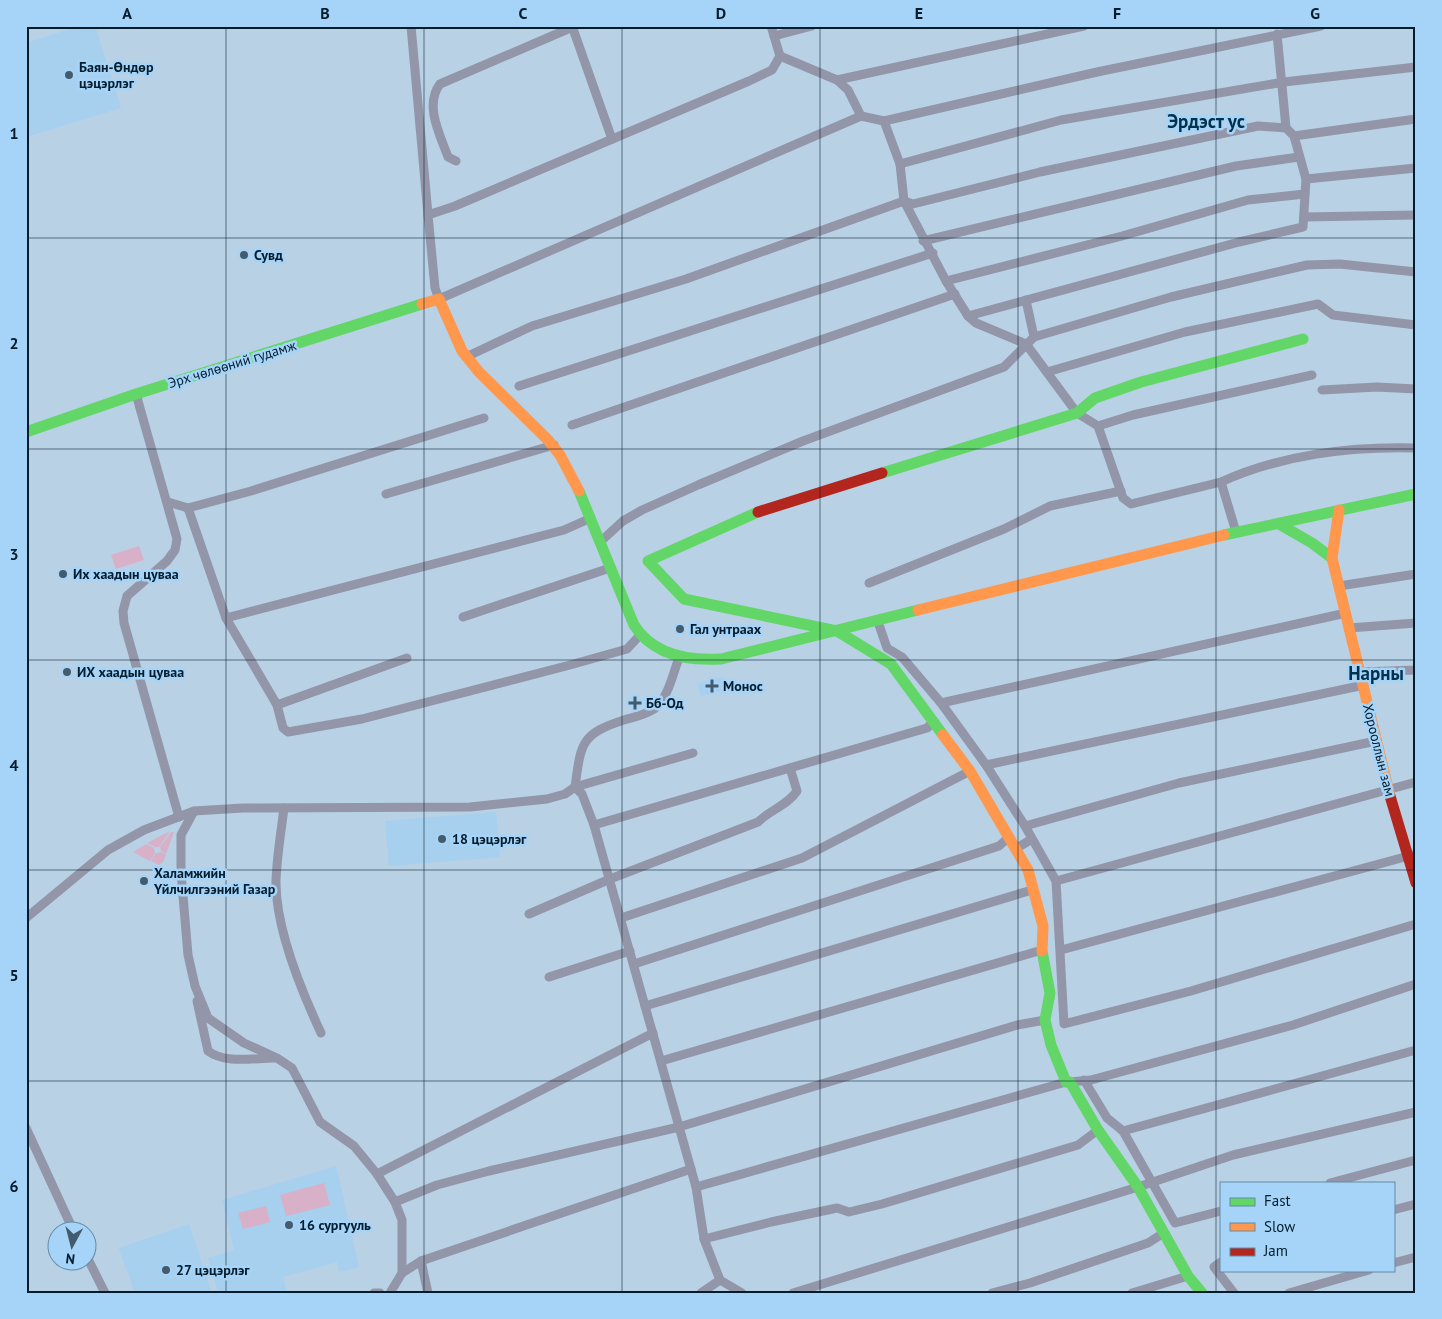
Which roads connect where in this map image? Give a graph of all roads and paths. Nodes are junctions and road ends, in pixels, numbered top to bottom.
1 (411, 26) edge
2 (771, 26) edge
3 (812, 26) edge
4 (1084, 26) edge
5 (1321, 26) edge
6 (573, 27) edge
7 (1277, 34) junction
8 (774, 36) junction
9 (780, 56) junction
10 (1416, 67) edge
11 (838, 80) junction
12 (1282, 82) junction
13 (861, 116) junction
14 (1416, 120) edge
15 (884, 121) junction
16 (1286, 128) junction
17 (1294, 136) junction
18 (612, 139) junction
19 (1299, 157) junction
20 (456, 161) dead end
21 (900, 164) junction
22 (1416, 168) edge
23 (1306, 179) junction
24 (1305, 194) junction
25 (904, 201) junction
26 (1416, 215) edge
27 (428, 216) junction
28 (1304, 217) junction
29 (923, 241) junction
30 (932, 253) junction
31 (1416, 272) edge
32 (946, 281) junction
33 (955, 294) junction
34 (439, 299) junction
35 (1026, 300) junction
36 (968, 316) junction
37 (1416, 325) edge
38 (1034, 337) junction
39 (1303, 339) dead end
40 (1026, 344) junction
41 (466, 356) junction
42 (1047, 372) junction
43 (1312, 375) dead end
44 (519, 386) dead end
45 (1322, 390) dead end
46 (1416, 390) edge
47 (136, 394) junction
48 (1077, 413) junction
49 (484, 418) dead end
50 (572, 425) dead end
51 (1098, 426) junction
52 (26, 432) edge
53 (554, 445) junction
54 (1416, 448) edge
55 (1221, 482) junction
56 (1121, 491) junction
57 (386, 494) dead end
58 (1416, 494) edge
59 (168, 502) junction
60 (188, 508) junction
61 (1339, 510) junction
62 (591, 518) junction
63 (1279, 524) junction
64 (1236, 532) junction
65 (600, 542) junction
66 (1332, 558) junction
67 (610, 568) junction
68 (1416, 574) edge
69 (869, 583) dead end
70 (1340, 586) junction
71 (1346, 613) junction
72 (463, 617) dead end
73 (226, 618) junction
74 (878, 622) junction
75 (1416, 623) edge
76 (1349, 628) junction
77 (837, 631) junction
78 (641, 634) junction
79 (407, 658) dead end
80 (679, 658) junction
81 (1416, 670) edge
82 (1361, 672) junction
83 (1364, 686) junction
84 (940, 703) junction
85 (277, 705) junction
86 (934, 721) junction
87 (1376, 741) junction
88 (693, 753) dead end
89 (986, 765) junction
90 (790, 768) junction
91 (970, 771) junction
92 (1416, 782) edge
93 (575, 787) junction
94 (1388, 788) junction
95 (284, 808) junction
96 (194, 811) junction
97 (179, 816) junction
98 (594, 825) junction
99 (1025, 826) junction
100 (1008, 838) junction
101 (1032, 839) junction
102 (1015, 849) junction
103 (1412, 855) edge
104 (610, 880) junction
105 (1056, 881) junction
106 (1416, 883) edge
107 (1032, 890) junction
108 (529, 914) dead end
109 (26, 918) edge
110 (620, 918) junction
111 (1416, 924) edge
112 (1042, 950) junction
113 (1061, 950) junction
114 (630, 952) junction
115 (634, 964) junction
116 (549, 977) dead end
117 (1416, 984) edge
118 (195, 986) junction
119 (645, 1006) junction
120 (1045, 1020) junction
121 (321, 1033) dead end
122 (653, 1033) junction
123 (1416, 1050) edge
124 (277, 1058) junction
125 (661, 1062) junction
126 (1084, 1080) junction
127 (1068, 1082) junction
128 (1416, 1112) edge
129 (679, 1127) junction
130 (26, 1128) edge
131 (1098, 1130) junction
132 (1123, 1131) junction
133 (1416, 1160) edge
134 (691, 1169) junction
135 (377, 1174) junction
136 (1153, 1182) junction
137 (1334, 1182) edge
138 (696, 1187) junction
139 (1138, 1187) junction
140 (395, 1202) junction
141 (1416, 1204) edge
142 (1394, 1210) edge
143 (1220, 1211) edge
144 (69, 1222) edge
145 (1162, 1234) junction
146 (704, 1239) junction
147 (1416, 1257) edge
148 (422, 1261) junction
149 (1220, 1263) edge
150 (1394, 1263) edge
151 (94, 1272) edge
152 (1362, 1272) edge
153 (402, 1273) junction
154 (1188, 1276) junction
155 (720, 1280) junction
156 (105, 1293) edge
157 (374, 1293) edge
158 (380, 1293) edge
159 (390, 1293) edge
160 (428, 1293) edge
161 (701, 1293) edge
162 (742, 1293) edge
163 (793, 1293) edge
164 (992, 1293) edge
165 (1132, 1293) edge
166 (1202, 1293) edge
167 (1234, 1293) edge
168 (1289, 1293) edge

1 - 27 street
2 - 8 street
3 - 8 street
4 - 11 street
5 - 7 street
6 - 18 street
6 - 20 street
7 - 12 street
7 - 15 street
8 - 9 street
9 - 11 street
9 - 18 street
10 - 12 street
11 - 13 street
12 - 16 street
12 - 21 street
13 - 15 street
13 - 34 street
14 - 17 street
15 - 21 street
16 - 17 street
16 - 25 street
17 - 19 street
18 - 27 street
19 - 23 street
19 - 29 street
21 - 25 street
22 - 23 street
23 - 24 street
24 - 28 street
24 - 32 street
25 - 29 street
25 - 41 street
26 - 28 street
27 - 34 street
28 - 35 street
29 - 30 street
30 - 32 street
30 - 44 street
31 - 38 street
32 - 33 street
33 - 36 street
33 - 50 street
34 - 41 street
34 - 47 street, Эрх чөлөөний гудамж
35 - 36 street
35 - 38 street
36 - 40 street
37 - 42 street
38 - 40 street
39 - 48 street
40 - 42 street
40 - 65 street
41 - 53 street
42 - 48 street
43 - 51 street
45 - 46 street
47 - 52 street, Эрх чөлөөний гудамж
47 - 59 street
48 - 51 street
48 - 77 street
49 - 60 street
51 - 56 street
53 - 57 street
53 - 62 street
54 - 55 street
55 - 56 street
55 - 64 street
56 - 69 street
58 - 61 street
59 - 60 street
59 - 97 street
60 - 73 street
61 - 63 street
61 - 66 street, Хорооллын зам
62 - 65 street
62 - 73 street
63 - 64 street
63 - 66 street
64 - 74 street
65 - 67 street
66 - 70 street, Хорооллын зам
67 - 72 street
67 - 78 street
68 - 70 street
70 - 71 street, Хорооллын зам
71 - 76 street, Хорооллын зам
71 - 84 street
73 - 85 street
74 - 77 street
74 - 84 street
75 - 76 street
76 - 82 street, Хорооллын зам
77 - 80 street
77 - 86 street
78 - 80 street
78 - 85 street
79 - 85 street
80 - 93 street
81 - 82 street
82 - 83 street, Хорооллын зам
83 - 87 street, Хорооллын зам
83 - 89 street
84 - 89 street
86 - 90 street
86 - 91 street
87 - 94 street, Хорооллын зам
87 - 99 street
88 - 93 street
89 - 99 street
90 - 98 street
90 - 104 street
91 - 100 street
91 - 110 street
92 - 94 street
93 - 95 street
93 - 98 street
94 - 103 street, Хорооллын зам
94 - 105 street
95 - 96 street
95 - 121 street
96 - 97 street
96 - 118 street
97 - 109 street
98 - 104 street
99 - 101 street
100 - 102 street
100 - 115 street
101 - 102 street
101 - 105 street
102 - 107 street
103 - 106 street, Хорооллын зам
103 - 113 street
104 - 108 street
104 - 110 street
105 - 113 street
107 - 112 street
107 - 119 street
110 - 114 street
111 - 113 street
112 - 120 street
112 - 125 street
114 - 115 street
114 - 116 street
115 - 119 street
117 - 126 street
118 - 124 street
118 - 124 street
119 - 122 street
120 - 127 street
120 - 129 street
122 - 125 street
122 - 135 street
123 - 132 street
124 - 135 street
125 - 129 street
126 - 127 street
126 - 132 street
127 - 131 street
127 - 138 street
128 - 136 street
129 - 134 street
129 - 140 street
130 - 144 street
131 - 139 street
131 - 146 street
132 - 136 street
133 - 137 street
134 - 138 street
134 - 148 street
135 - 140 street
136 - 139 street
136 - 143 street
138 - 146 street
139 - 145 street
139 - 163 street
140 - 153 street
141 - 142 street
145 - 154 street
145 - 164 street
146 - 155 street
147 - 150 street
148 - 153 street
148 - 160 street
149 - 167 street
151 - 156 street
152 - 168 street
153 - 159 street
154 - 165 street
154 - 166 street
155 - 161 street
155 - 162 street
157 - 158 street

